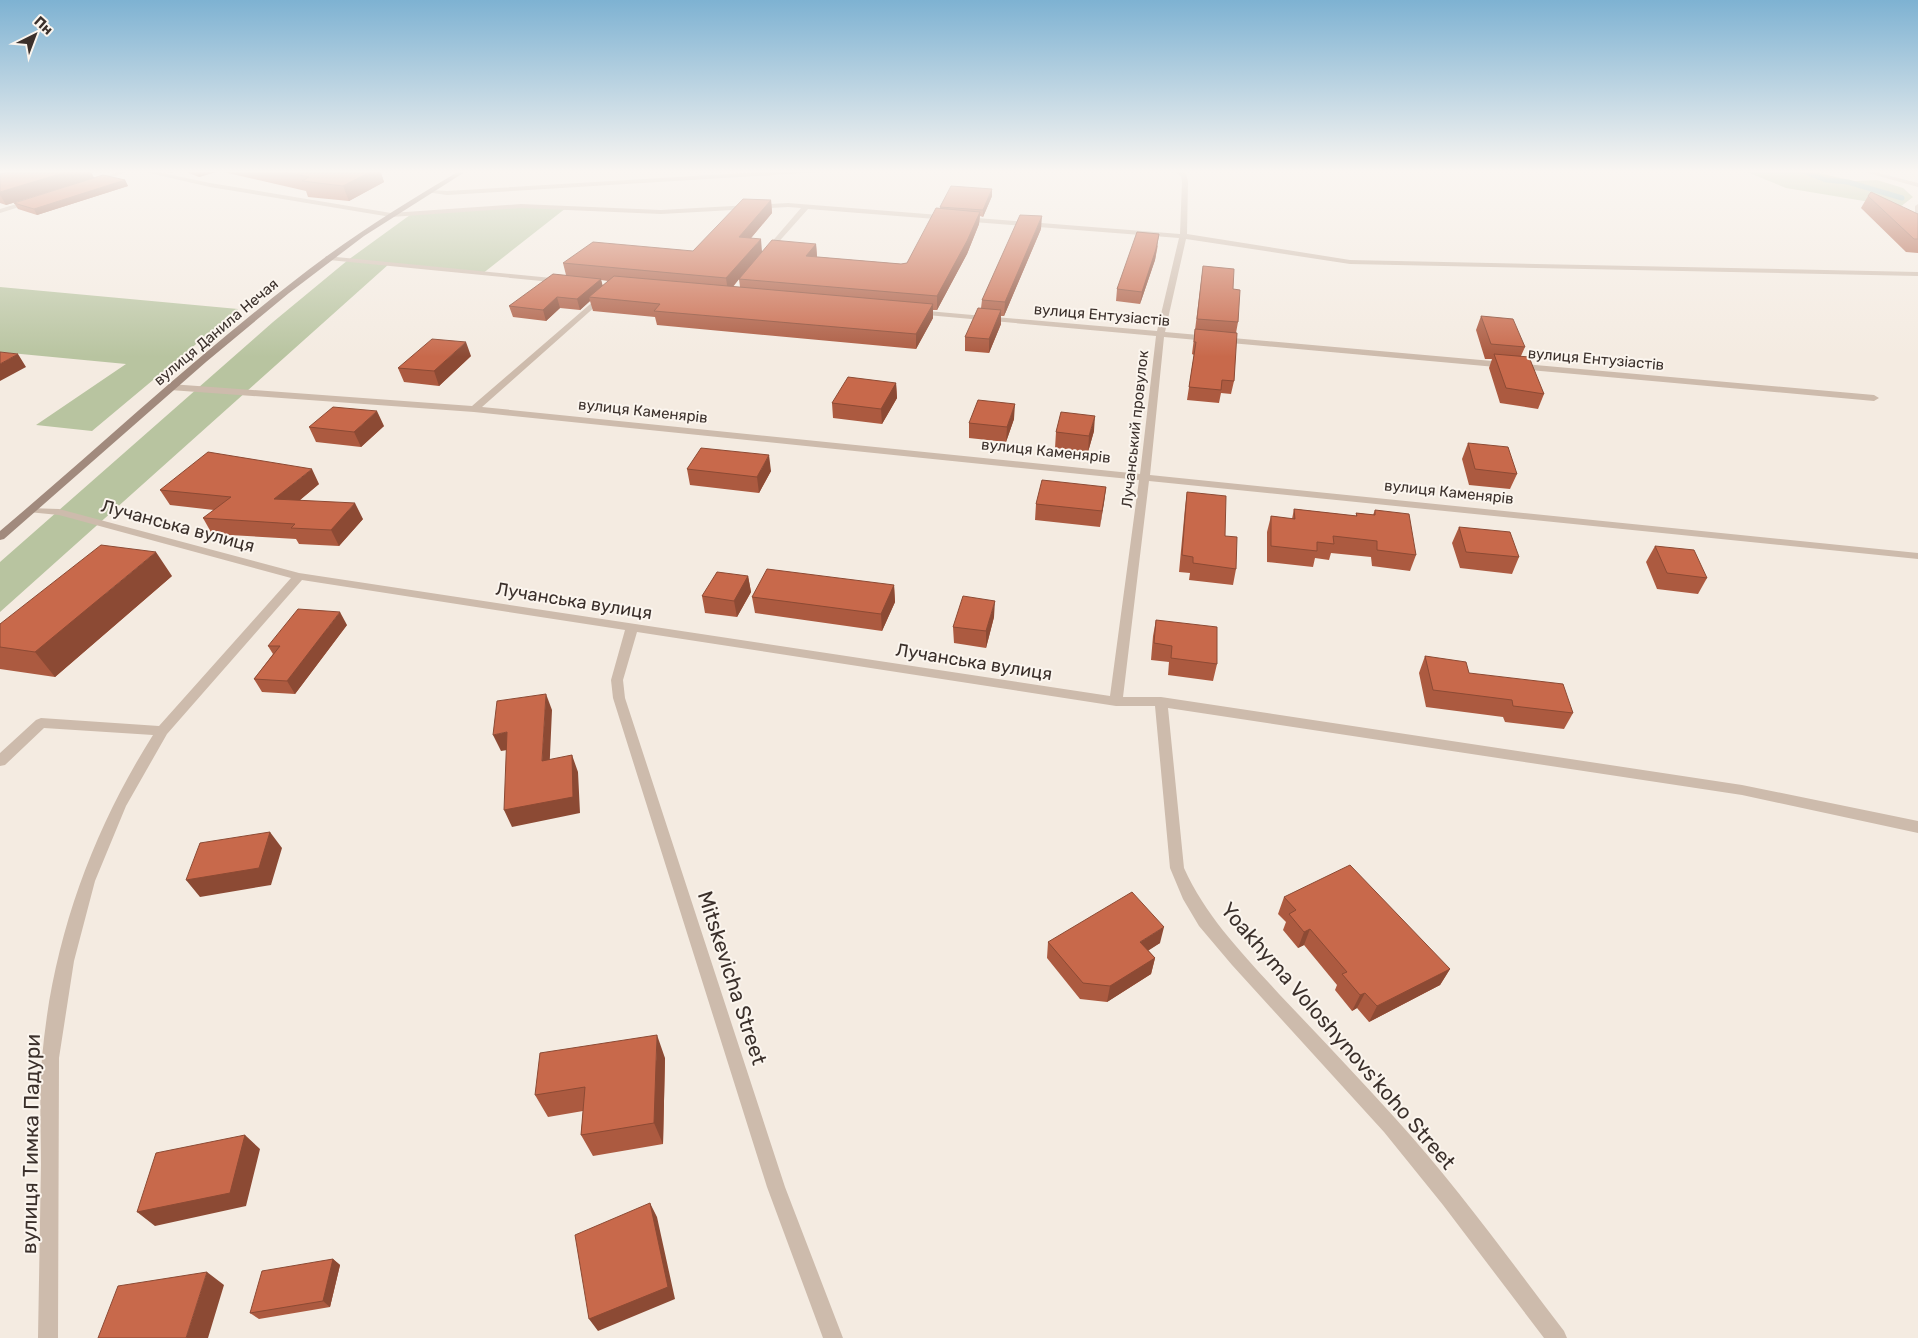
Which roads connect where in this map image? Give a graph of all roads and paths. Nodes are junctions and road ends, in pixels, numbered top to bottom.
1 (366, 232) edge
2 (784, 232) edge
3 (1138, 232) edge
4 (1184, 232) edge
5 (1184, 236) junction
6 (329, 258) junction
7 (762, 259) edge
8 (1918, 274) edge
9 (576, 283) edge
10 (614, 286) edge
11 (907, 312) edge
12 (1160, 334) junction
13 (170, 387) junction
14 (1874, 398) dead end
15 (474, 409) junction
16 (1145, 476) junction
17 (32, 510) junction
18 (0, 537) edge
19 (1918, 556) edge
20 (299, 576) junction
21 (632, 628) junction
22 (1116, 701) junction
23 (1160, 702) junction
24 (162, 731) junction
25 (0, 761) edge
26 (1918, 827) edge
27 (48, 1338) edge
28 (833, 1338) edge
29 (1557, 1338) edge

1 - 6 main road, вулиця Данила Нечая
2 - 7 street
3 - 5 street
4 - 5 street, Лучанський провулок
5 - 8 street
5 - 12 street, Лучанський провулок
6 - 9 street
6 - 13 main road, вулиця Данила Нечая
10 - 15 street
11 - 12 street, вулиця Ентузіастів
12 - 14 street, вулиця Ентузіастів
12 - 16 street, Лучанський провулок
13 - 15 street, вулиця Каменярів
13 - 17 main road, вулиця Данила Нечая
15 - 16 street, вулиця Каменярів
16 - 19 street, вулиця Каменярів
16 - 22 street, Лучанський провулок
17 - 18 main road, вулиця Данила Нечая
17 - 20 street, Лучанська вулиця
20 - 21 street, Лучанська вулиця
20 - 24 street, вулиця Тимка Падури
21 - 22 street, Лучанська вулиця
21 - 28 street, Mitskevicha Street
22 - 23 street, Лучанська вулиця
23 - 26 street, Лучанська вулиця
23 - 29 street, Yoakhyma Voloshynovs'koho Street
24 - 25 street
24 - 27 street, вулиця Тимка Падури

